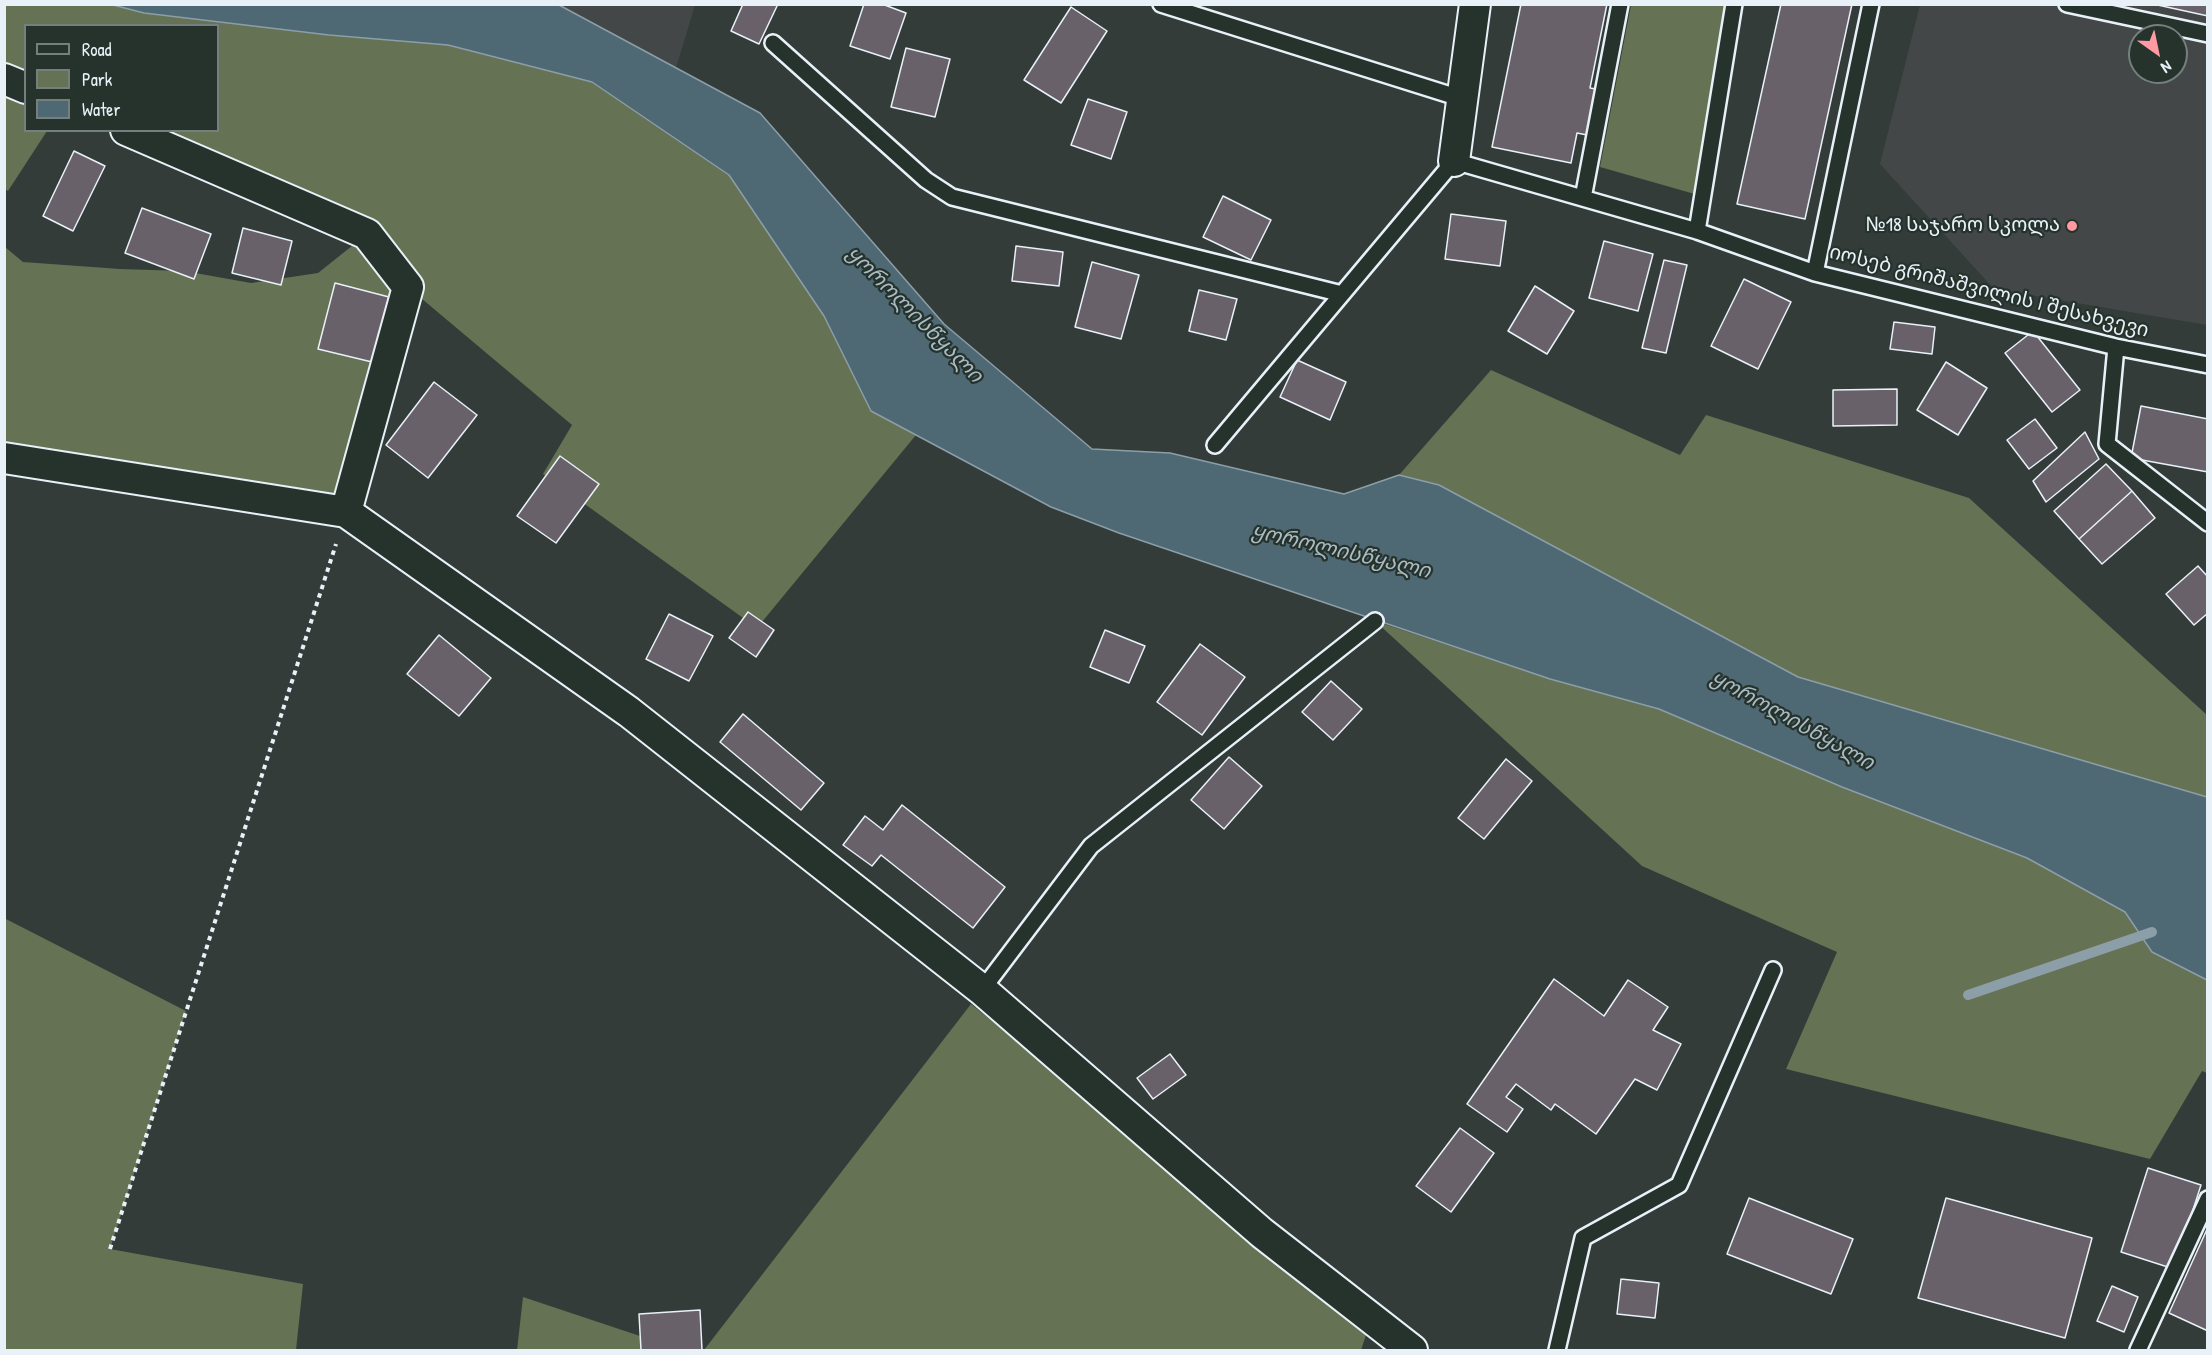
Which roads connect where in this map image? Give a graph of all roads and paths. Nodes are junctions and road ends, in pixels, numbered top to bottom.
1 (1161, 4) edge
2 (1475, 4) edge
3 (1620, 4) edge
4 (1734, 4) edge
5 (1871, 4) edge
6 (2067, 4) edge
7 (2208, 34) edge
8 (773, 43) dead end
9 (4, 79) edge
10 (24, 87) edge
11 (1463, 99) junction
12 (131, 132) edge
13 (1454, 161) junction
14 (1583, 198) junction
15 (1697, 231) junction
16 (1815, 273) junction
17 (1342, 294) junction
18 (2116, 347) junction
19 (2208, 365) edge
20 (1215, 445) dead end
21 (4, 458) edge
22 (346, 512) junction
23 (2208, 523) edge
24 (1376, 621) dead end
25 (1773, 970) dead end
26 (982, 990) junction
27 (2208, 1199) edge
28 (110, 1249) dead end
29 (1412, 1350) edge
30 (1557, 1350) edge
31 (2138, 1350) edge

1 - 11 lane
2 - 11 street
3 - 14 lane
4 - 15 lane
5 - 16 lane, იოსებ გრიშაშვილის I შესახვევი
6 - 7 lane
8 - 17 lane
9 - 10 street
11 - 13 street
12 - 22 street
13 - 14 lane
13 - 17 lane
14 - 15 lane
15 - 16 lane
16 - 18 lane, იოსებ გრიშაშვილის I შესახვევი
17 - 20 lane
18 - 19 lane, იოსებ გრიშაშვილის I შესახვევი
18 - 23 lane
21 - 22 street
22 - 26 street
22 - 28 path
24 - 26 lane
25 - 30 lane
26 - 29 street
27 - 31 lane

